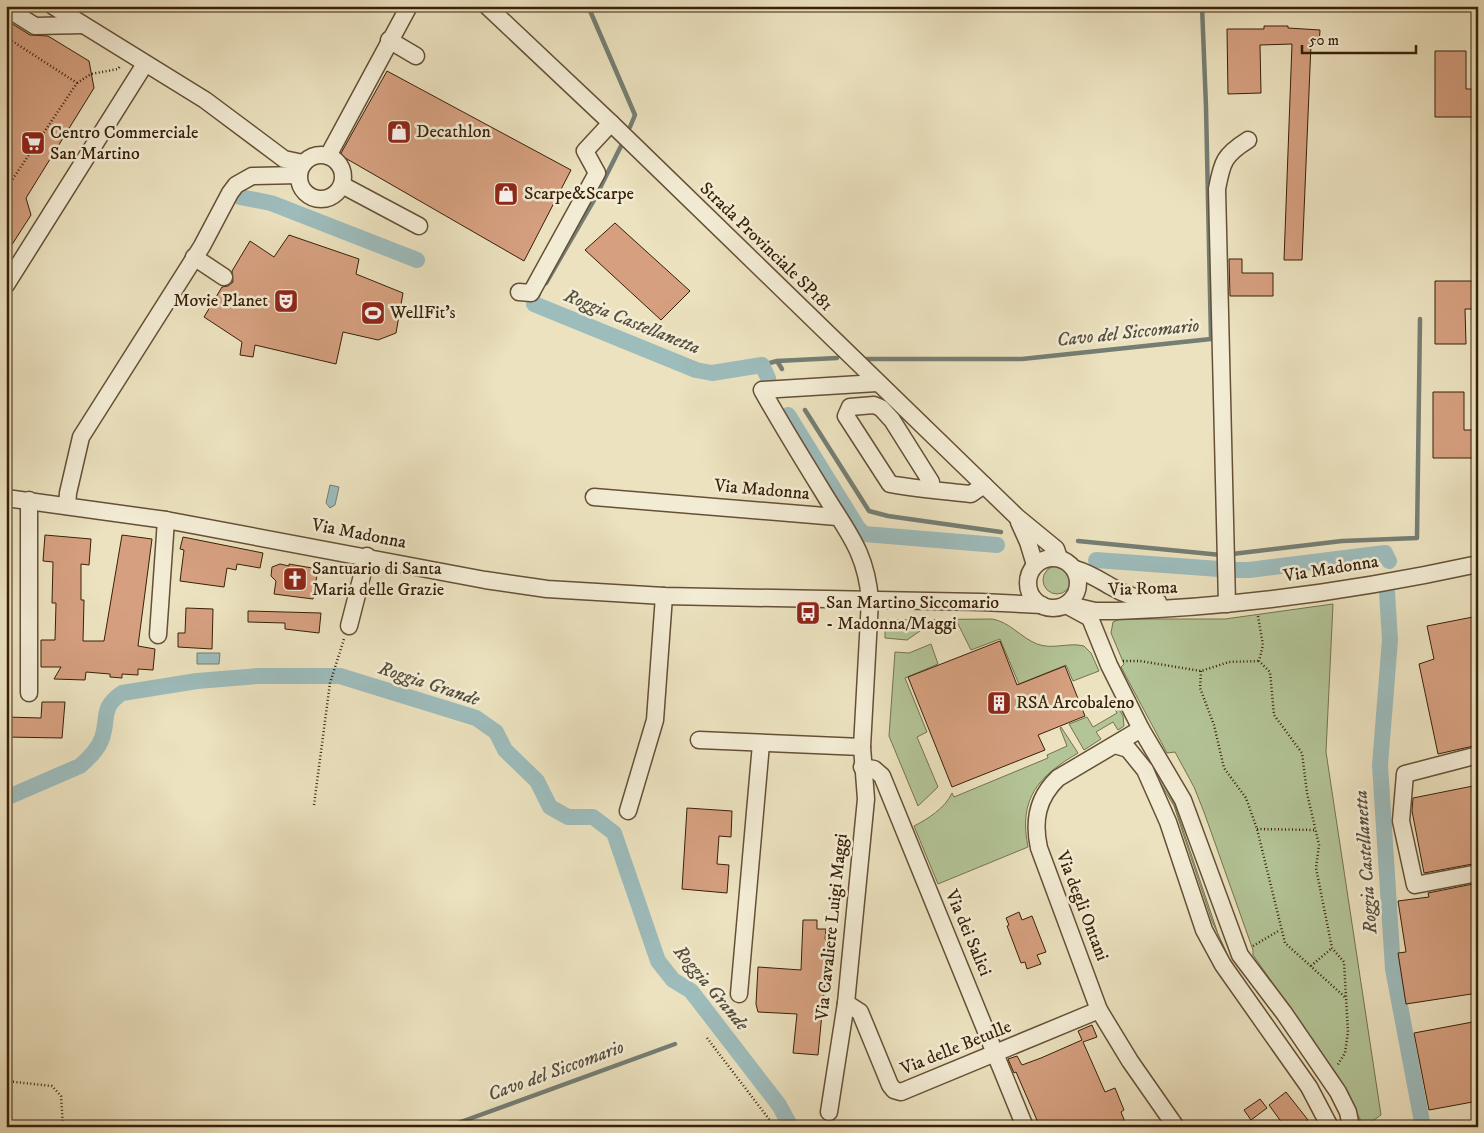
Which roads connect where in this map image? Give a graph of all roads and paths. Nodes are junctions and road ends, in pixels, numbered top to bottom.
1 (7, 6) edge
2 (53, 6) edge
3 (409, 6) edge
4 (487, 6) edge
5 (83, 25) junction
6 (6, 37) edge
7 (389, 40) junction
8 (128, 53) junction
9 (416, 56) dead end
10 (145, 64) junction
11 (78, 83) junction
12 (611, 124) junction
13 (1248, 140) dead end
14 (328, 156) junction
15 (301, 169) junction
16 (342, 185) junction
17 (6, 189) edge
18 (419, 226) dead end
19 (194, 258) junction
20 (224, 277) dead end
21 (6, 285) edge
22 (519, 292) dead end
23 (877, 383) junction
24 (984, 485) junction
25 (931, 489) junction
26 (594, 497) dead end
27 (6, 498) edge
28 (29, 500) junction
29 (67, 506) junction
30 (837, 517) junction
31 (1017, 517) junction
32 (166, 520) junction
33 (367, 556) junction
34 (1059, 558) junction
35 (1478, 564) edge
36 (1075, 569) junction
37 (1031, 572) junction
38 (664, 596) junction
39 (870, 600) junction
40 (981, 602) junction
41 (1256, 602) junction
42 (1227, 604) junction
43 (1042, 605) junction
44 (1066, 605) junction
45 (1190, 608) junction
46 (1114, 611) junction
47 (349, 626) joint
48 (158, 635) dead end
49 (1098, 636) junction
50 (1259, 661) junction
51 (1109, 665) junction
52 (1201, 671) junction
53 (29, 693) dead end
54 (1140, 729) junction
55 (699, 740) dead end
56 (761, 744) junction
57 (1115, 744) junction
58 (862, 747) junction
59 (1153, 749) junction
60 (1478, 755) edge
61 (862, 767) junction
62 (1145, 770) junction
63 (314, 805) dead end
64 (628, 811) dead end
65 (1257, 829) junction
66 (1316, 830) junction
67 (1478, 873) edge
68 (1280, 930) junction
69 (1332, 948) junction
70 (1240, 954) junction
71 (1223, 965) junction
72 (1311, 966) junction
73 (739, 994) dead end
74 (1346, 998) junction
75 (846, 1003) junction
76 (1099, 1010) junction
77 (707, 1038) dead end
78 (997, 1053) junction
79 (1326, 1075) junction
80 (6, 1081) edge
81 (1309, 1087) junction
82 (829, 1112) dead end
83 (63, 1127) edge
84 (775, 1127) edge
85 (1025, 1127) edge
86 (1176, 1127) edge
87 (1330, 1127) edge
88 (1352, 1127) edge

1 - 5 street
2 - 5 street
3 - 7 street
4 - 12 street, Strada Provinciale SP181
5 - 8 street
6 - 11 path
7 - 9 street
7 - 14 street
8 - 10 street
8 - 11 path
10 - 15 street
10 - 21 street
11 - 17 path
12 - 22 street
12 - 23 street, Strada Provinciale SP181
13 - 42 street
14 - 15 street
14 - 16 street
15 - 16 street
15 - 19 street
16 - 18 street
19 - 20 street
19 - 29 street
23 - 24 street, Strada Provinciale SP181
23 - 30 street, Via Madonna
24 - 25 street
24 - 31 street, Strada Provinciale SP181
25 - 25 street
26 - 30 street, Via Madonna
27 - 28 street, Via Madonna
28 - 29 street, Via Madonna
28 - 53 street
29 - 32 street, Via Madonna
30 - 39 street, Via Madonna
31 - 34 street, Strada Provinciale SP181
31 - 37 street, Strada Provinciale SP181
32 - 33 street, Via Madonna
32 - 48 street
33 - 38 street, Via Madonna
33 - 47 street
34 - 36 street
34 - 37 street
35 - 41 street, Via Madonna
36 - 44 street
36 - 45 street, Via Roma
37 - 40 street, Via Madonna
37 - 43 street
38 - 39 street, Via Madonna
38 - 64 street
39 - 40 street, Via Madonna
39 - 58 street, Via Cavaliere Luigi Maggi
40 - 43 street, Via Madonna
41 - 42 street, Via Madonna
41 - 50 path
42 - 45 street, Via Madonna
43 - 44 street
44 - 46 street, Via Roma
44 - 49 street
45 - 46 street, Via Roma
46 - 49 street
47 - 63 path
49 - 51 street
50 - 52 path
50 - 66 path
51 - 52 path
51 - 54 street
52 - 65 path
54 - 57 street, Via degli Ontani
54 - 59 street
55 - 56 street
56 - 58 street
56 - 73 street
57 - 62 street
57 - 76 street, Via degli Ontani
58 - 61 street, Via Cavaliere Luigi Maggi
59 - 62 street
59 - 70 street
60 - 67 street
61 - 75 street, Via Cavaliere Luigi Maggi
61 - 78 street, Via dei Salici
62 - 71 street
65 - 66 path
65 - 68 path
66 - 69 path
68 - 70 path
68 - 72 path
69 - 72 path
69 - 74 path
70 - 71 street
70 - 79 street
71 - 81 street
72 - 74 path
74 - 79 path
75 - 78 street, Via delle Betulle
75 - 82 street, Via Cavaliere Luigi Maggi
76 - 78 street, Via delle Betulle
76 - 86 street, Via degli Ontani
77 - 84 path
78 - 85 street, Via dei Salici
79 - 81 street
79 - 88 street
80 - 83 path
81 - 87 street

